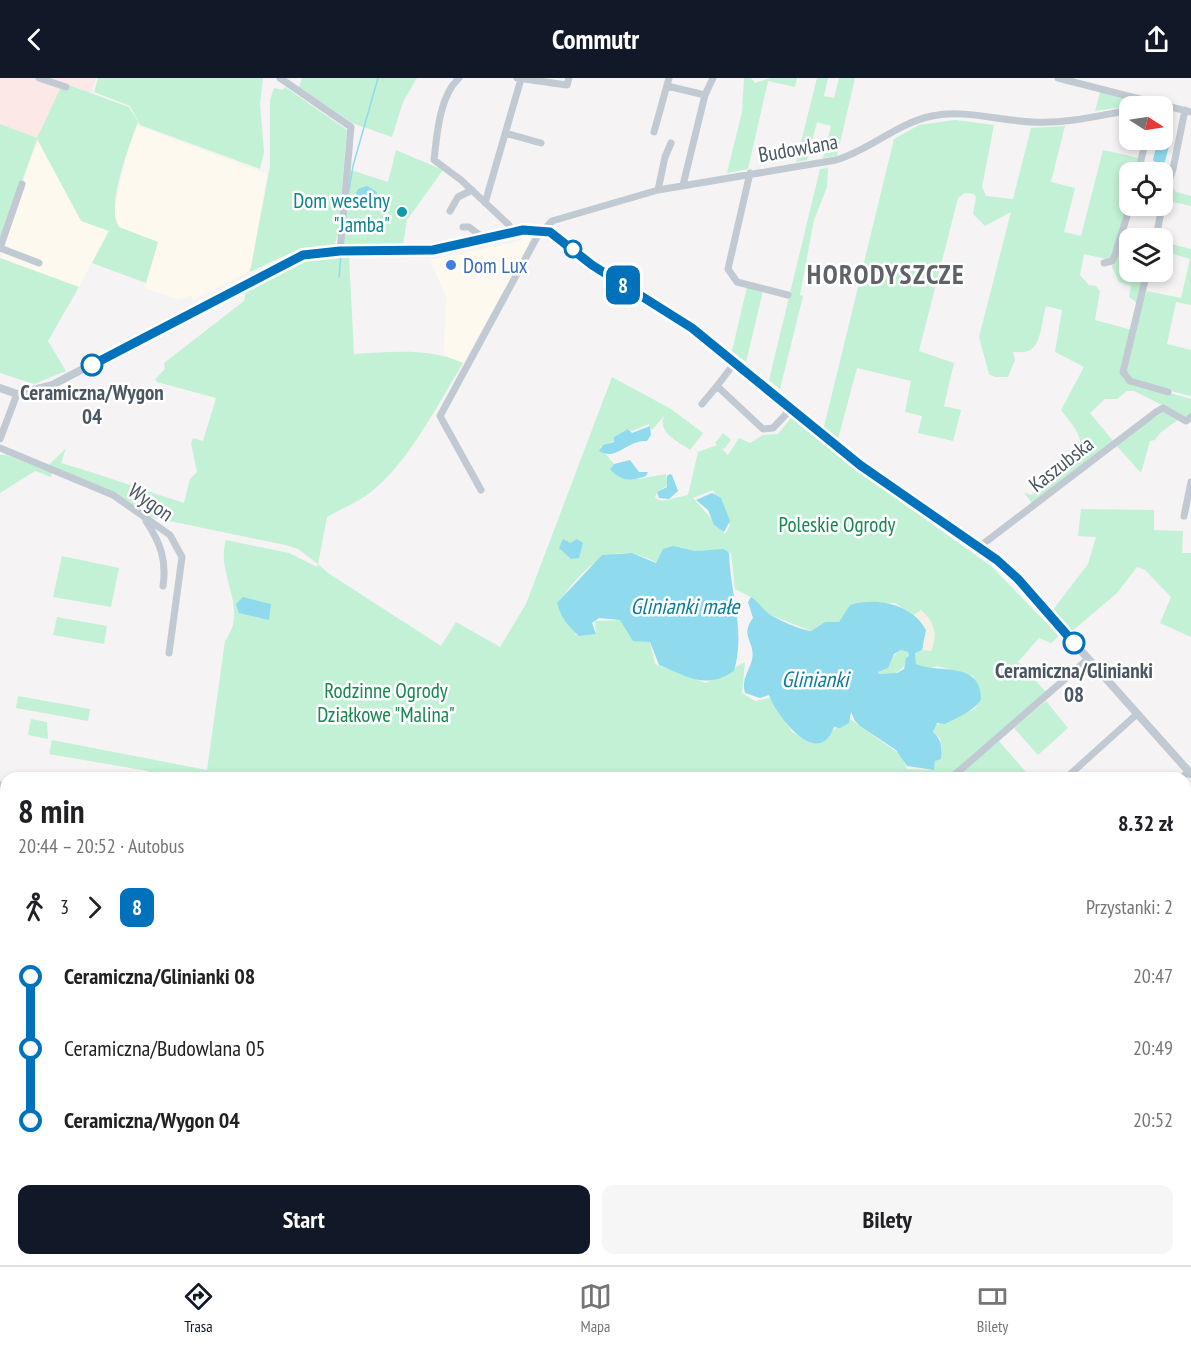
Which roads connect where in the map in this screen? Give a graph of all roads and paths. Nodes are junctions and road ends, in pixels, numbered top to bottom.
1 (39, 78) edge
2 (280, 78) edge
3 (459, 78) edge
4 (519, 78) edge
5 (713, 78) edge
6 (1058, 78) edge
7 (568, 82) edge
8 (668, 82) edge
9 (66, 87) dead end
10 (705, 95) junction
11 (1122, 96) edge
12 (1173, 108) edge
13 (1188, 111) edge
14 (1119, 112) edge
15 (654, 132) dead end
16 (505, 133) junction
17 (541, 143) dead end
18 (672, 143) dead end
19 (1173, 169) edge
20 (750, 173) junction
21 (22, 184) dead end
22 (683, 185) junction
23 (472, 190) junction
24 (658, 190) junction
25 (484, 203) junction
26 (450, 211) dead end
27 (1127, 216) edge
28 (463, 227) dead end
29 (541, 230) junction
30 (512, 232) junction
31 (485, 239) junction
32 (0, 248) edge
33 (341, 251) junction
34 (39, 263) dead end
35 (1104, 263) dead end
36 (1145, 282) edge
37 (788, 295) dead end
38 (736, 361) junction
39 (717, 386) junction
40 (0, 388) edge
41 (1168, 392) dead end
42 (17, 394) junction
43 (702, 404) dead end
44 (792, 408) junction
45 (1189, 421) edge
46 (0, 439) edge
47 (0, 448) edge
48 (1191, 482) edge
49 (481, 490) dead end
50 (1184, 516) dead end
51 (144, 517) junction
52 (979, 547) junction
53 (163, 586) dead end
54 (169, 653) dead end
55 (1088, 659) junction
56 (1137, 714) junction
57 (958, 772) edge
58 (1073, 772) edge
59 (1189, 772) edge

1 - 9 street
2 - 33 street
3 - 23 street
4 - 7 street
4 - 16 street
5 - 10 street
6 - 11 street
8 - 10 street
8 - 15 street
10 - 22 street
12 - 13 street
13 - 19 street
14 - 20 street, Budowlana
16 - 17 street
16 - 25 street
18 - 24 street
20 - 22 street, Budowlana
20 - 37 street
21 - 32 street
22 - 24 street, Budowlana
23 - 25 street
23 - 26 street
24 - 29 street, Budowlana
25 - 30 street
27 - 35 street
28 - 31 street
29 - 30 street
29 - 38 street
29 - 49 street
30 - 31 street
31 - 33 street
32 - 34 street
33 - 42 street
36 - 41 street
38 - 39 street
38 - 44 street
39 - 43 street
39 - 44 street
40 - 42 street
42 - 46 street
44 - 52 street
45 - 52 street, Kaszubska
47 - 51 street, Wygon
48 - 50 street
51 - 53 street
51 - 54 street, Wygon
52 - 55 street
55 - 56 street
55 - 57 street
56 - 58 street
56 - 59 street

